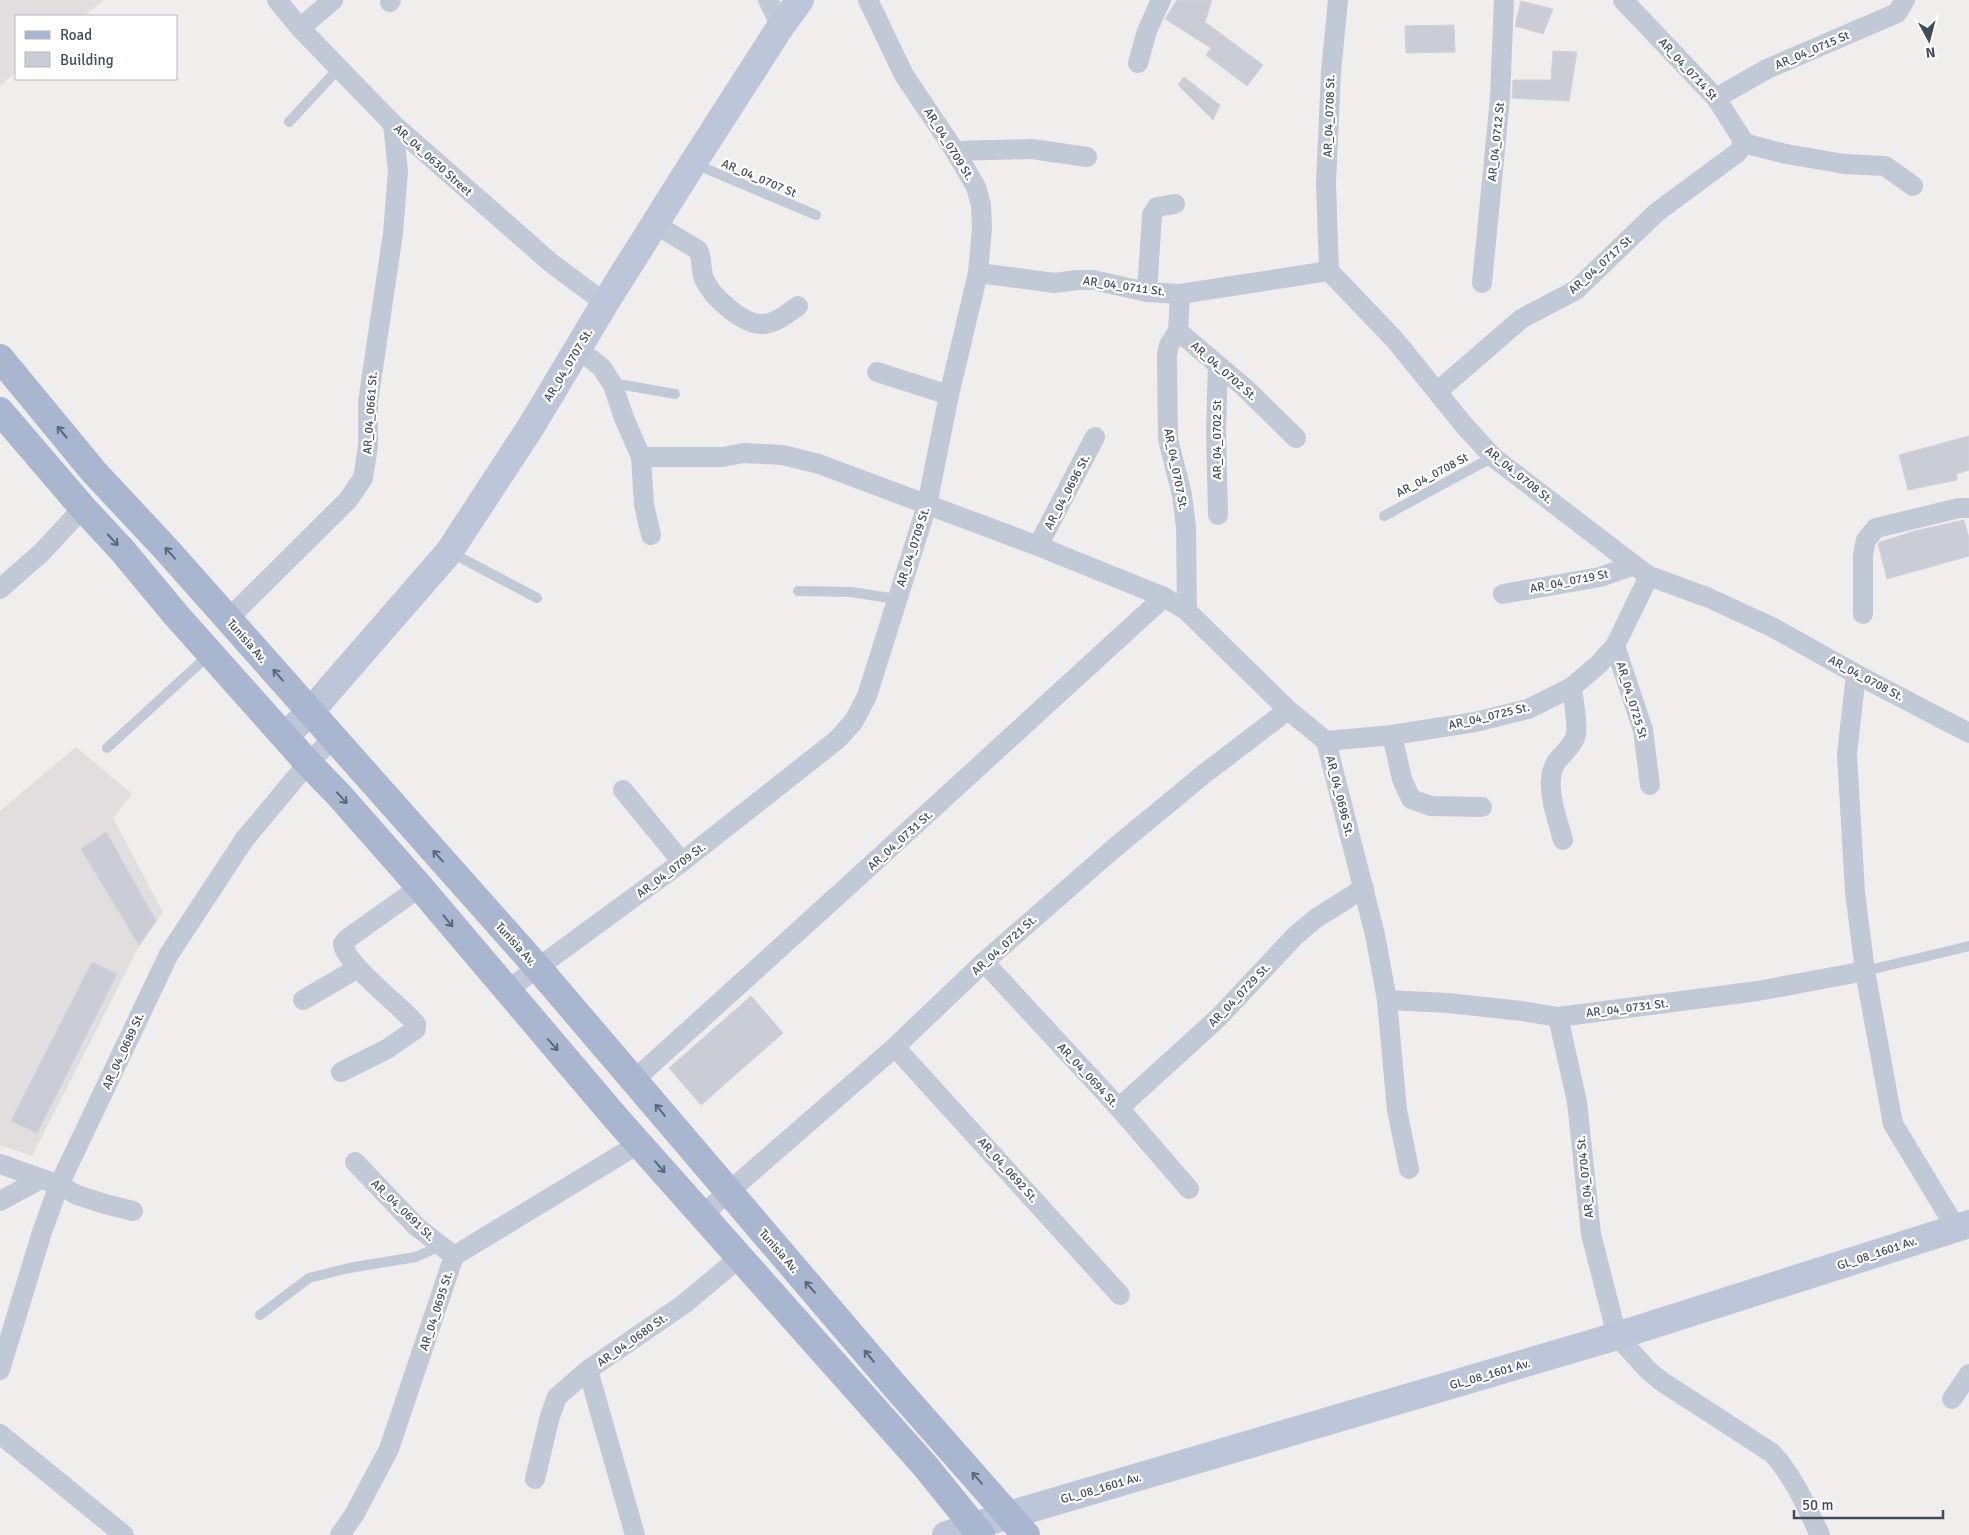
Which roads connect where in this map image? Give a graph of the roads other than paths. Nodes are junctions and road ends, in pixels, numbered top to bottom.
1 (277, 0) edge
2 (333, 0) edge
3 (768, 0) edge
4 (800, 0) edge
5 (868, 0) edge
6 (1161, 0) edge
7 (1338, 0) edge
8 (1504, 0) edge
9 (1623, 0) edge
10 (1905, 0) edge
11 (781, 26) junction
12 (300, 28) junction
13 (1138, 63) dead end
14 (339, 68) junction
15 (1716, 98) junction
16 (289, 122) dead end
17 (393, 124) junction
18 (1740, 148) junction
19 (954, 151) junction
20 (1087, 157) dead end
21 (693, 163) junction
22 (1913, 186) dead end
23 (1175, 204) dead end
24 (816, 215) dead end
25 (655, 224) junction
26 (1329, 271) junction
27 (978, 273) junction
28 (1482, 283) dead end
29 (1146, 292) junction
30 (1180, 294) junction
31 (605, 303) junction
32 (798, 306) dead end
33 (1178, 331) junction
34 (577, 351) junction
35 (0, 358) edge
36 (1218, 365) junction
37 (878, 372) dead end
38 (613, 385) junction
39 (1438, 391) junction
40 (675, 394) dead end
41 (949, 395) junction
42 (0, 411) edge
43 (1095, 437) dead end
44 (1296, 438) dead end
45 (641, 456) junction
46 (1493, 457) junction
47 (927, 505) junction
48 (83, 508) junction
49 (1969, 508) edge
50 (1218, 515) dead end
51 (1384, 516) dead end
52 (652, 535) dead end
53 (1038, 546) junction
54 (449, 552) junction
55 (1642, 571) junction
56 (0, 589) edge
57 (798, 591) dead end
58 (1503, 594) dead end
59 (1164, 597) junction
60 (537, 598) dead end
61 (897, 599) junction
62 (1187, 611) junction
63 (1863, 614) dead end
64 (228, 619) junction
65 (1615, 646) junction
66 (211, 653) junction
67 (1856, 674) junction
68 (1572, 687) junction
69 (1288, 710) junction
70 (310, 712) junction
71 (1969, 733) edge
72 (1392, 735) junction
73 (285, 736) junction
74 (334, 738) junction
75 (1326, 741) junction
76 (107, 748) dead end
77 (308, 763) junction
78 (1650, 786) dead end
79 (623, 790) dead end
80 (1482, 807) dead end
81 (1563, 840) dead end
82 (682, 862) junction
83 (420, 887) junction
84 (1364, 888) junction
85 (1969, 946) edge
86 (984, 962) junction
87 (358, 968) junction
88 (538, 968) junction
89 (1865, 971) junction
90 (506, 991) junction
91 (302, 1000) dead end
92 (1387, 1000) junction
93 (1558, 1017) junction
94 (895, 1047) junction
95 (341, 1072) dead end
96 (634, 1080) junction
97 (1119, 1108) junction
98 (640, 1143) junction
99 (355, 1162) dead end
100 (0, 1164) edge
101 (1409, 1169) dead end
102 (50, 1182) junction
103 (1189, 1189) dead end
104 (729, 1193) junction
105 (0, 1201) edge
106 (133, 1211) dead end
107 (702, 1215) junction
108 (1962, 1226) edge
109 (447, 1251) junction
110 (739, 1258) junction
111 (1120, 1295) dead end
112 (260, 1315) dead end
113 (1617, 1336) junction
114 (0, 1370) edge
115 (588, 1370) junction
116 (1969, 1374) edge
117 (1952, 1399) dead end
118 (0, 1434) edge
119 (535, 1480) dead end
120 (1009, 1515) junction
121 (977, 1530) edge
122 (124, 1535) edge
123 (340, 1535) edge
124 (635, 1535) edge
125 (946, 1535) edge
126 (1026, 1535) edge
127 (1820, 1535) edge

1 - 12 street, AR_04_0630 Street
2 - 12 street
3 - 11 street
4 - 11 main road, AR_04_0707 St.
5 - 19 street, AR_04_0709 St.
6 - 13 street
7 - 26 street, AR_04_0708 St.
8 - 28 street, AR_04_0712 St
9 - 15 street, AR_04_0714 St
10 - 15 street, AR_04_0715 St
11 - 21 main road, AR_04_0707 St.
12 - 14 street, AR_04_0630 Street
14 - 16 lane
14 - 17 street, AR_04_0630 Street
15 - 18 street, AR_04_0714 St
17 - 31 street, AR_04_0630 Street
17 - 64 street, AR_04_0661 St.
18 - 22 street
18 - 39 street, AR_04_0717 St
19 - 20 street
19 - 27 street, AR_04_0709 St.
21 - 24 lane, AR_04_0707 St
21 - 25 main road, AR_04_0707 St.
23 - 29 street
25 - 31 main road, AR_04_0707 St.
25 - 32 street
26 - 30 street, AR_04_0711 St.
26 - 39 street, AR_04_0708 St.
27 - 29 street, AR_04_0711 St.
27 - 41 street, AR_04_0709 St.
29 - 30 street, AR_04_0711 St.
30 - 33 street
31 - 34 main road, AR_04_0707 St.
33 - 36 street, AR_04_0702 St.
33 - 62 street, AR_04_0707 St.
34 - 38 street
34 - 54 main road, AR_04_0707 St.
64 -> 35 main road, Tunisia Av.
36 - 44 street, AR_04_0702 St.
36 - 50 street, AR_04_0702 St
37 - 41 street
38 - 40 lane
38 - 45 street
39 - 46 street, AR_04_0708 St.
41 - 47 street, AR_04_0709 St.
42 - 48 main road
43 - 53 street, AR_04_0696 St.
45 - 47 street, AR_04_0696 St.
45 - 52 street
46 - 51 lane, AR_04_0708 St
46 - 55 street, AR_04_0708 St.
47 - 53 street, AR_04_0696 St.
47 - 61 street, AR_04_0709 St.
48 - 56 street
48 -> 66 main road
49 - 63 street
53 - 59 street, AR_04_0696 St.
54 - 60 lane
54 - 70 main road, AR_04_0707 St.
55 - 58 street, AR_04_0719 St
55 - 65 street, AR_04_0725 St.
55 - 67 street, AR_04_0708 St.
57 - 61 lane
59 - 62 street, AR_04_0696 St.
59 - 96 street, AR_04_0731 St.
61 - 82 street, AR_04_0709 St.
62 - 69 street, AR_04_0696 St.
70 -> 64 main road, Tunisia Av.
65 - 68 street, AR_04_0725 St.
65 - 78 street, AR_04_0725 St
66 - 73 main road
66 - 76 lane
67 - 71 street, AR_04_0708 St.
67 - 89 street
68 - 72 street, AR_04_0725 St.
68 - 81 street
69 - 75 street, AR_04_0696 St.
69 - 86 street, AR_04_0721 St.
70 - 73 main road, AR_04_0707 St.
70 - 74 main road, Tunisia Av.
72 - 75 street, AR_04_0725 St.
72 - 80 street
73 - 77 main road
74 - 77 street, AR_04_0689 St.
88 -> 74 main road, Tunisia Av.
75 - 84 street, AR_04_0696 St.
77 -> 83 main road
77 - 102 street, AR_04_0689 St.
79 - 82 street
82 - 88 street, AR_04_0709 St.
83 - 87 street
83 -> 90 main road
84 - 92 street, AR_04_0696 St.
84 - 97 street, AR_04_0729 St.
85 - 89 lane
86 - 94 street, AR_04_0721 St.
86 - 97 street, AR_04_0694 St.
87 - 91 street
87 - 95 street
88 - 90 street, AR_04_0709 St.
88 - 96 main road, Tunisia Av.
89 - 93 street, AR_04_0731 St.
89 - 108 street
90 -> 98 main road
92 - 93 street, AR_04_0731 St.
92 - 101 street, AR_04_0696 St.
93 - 113 street, AR_04_0704 St.
94 - 104 street, AR_04_0721 St.
94 - 111 street, AR_04_0692 St.
104 -> 96 main road, Tunisia Av.
97 - 103 street, AR_04_0694 St.
98 -> 107 main road
98 - 109 street, AR_04_0695 St.
99 - 109 street, AR_04_0691 St.
100 - 102 street
102 - 105 street
102 - 106 street
102 - 114 street, AR_04_0689 St.
104 - 107 street, AR_04_0721 St.
120 -> 104 main road, Tunisia Av.
107 - 110 main road
108 - 113 main road, GL_08_1601 Av.
109 - 112 lane
109 - 123 street, AR_04_0695 St.
110 - 115 street, AR_04_0680 St.
110 - 121 main road
113 - 120 main road, GL_08_1601 Av.
113 - 127 street
115 - 119 street
115 - 124 street, AR_04_0680 St.
116 - 117 street
118 - 122 street
120 - 121 main road, GL_08_1601 Av.
120 - 126 main road, Tunisia Av.
121 - 125 main road, GL_08_1601 Av.

